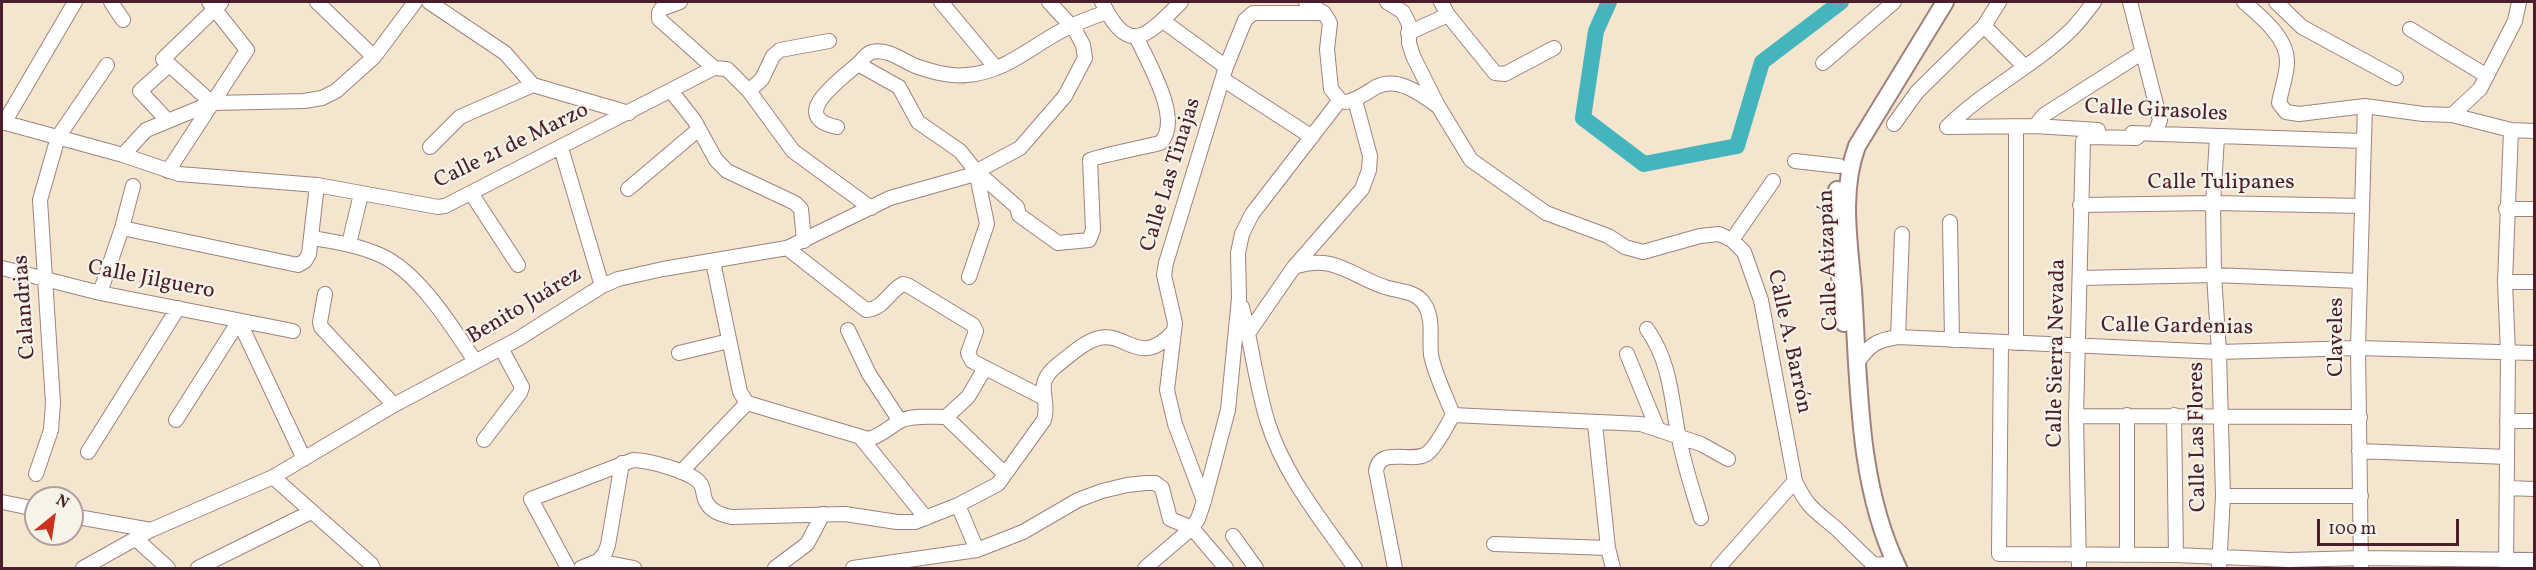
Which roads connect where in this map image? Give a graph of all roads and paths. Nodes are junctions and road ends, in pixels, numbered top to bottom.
1 (75, 2) edge
2 (111, 2) edge
3 (317, 2) edge
4 (429, 2) edge
5 (680, 2) edge
6 (941, 2) edge
7 (1049, 2) edge
8 (1181, 2) edge
9 (1306, 2) edge
10 (1387, 2) edge
11 (1441, 2) edge
12 (1894, 2) edge
13 (1932, 2) edge
14 (1945, 2) edge
15 (1999, 2) edge
16 (2094, 2) edge
17 (2130, 2) edge
18 (2244, 2) edge
19 (2276, 2) edge
20 (2519, 2) edge
21 (216, 4) edge
22 (408, 5) edge
23 (663, 5) edge
24 (1105, 7) edge
25 (1168, 12) edge
26 (1324, 13) junction
27 (1448, 15) junction
28 (123, 20) dead end
29 (1072, 26) junction
30 (1984, 26) junction
31 (2410, 29) dead end
32 (1408, 33) junction
33 (1136, 36) junction
34 (829, 41) dead end
35 (1554, 48) dead end
36 (2143, 52) junction
37 (374, 57) junction
38 (166, 62) junction
39 (1823, 63) dead end
40 (858, 64) junction
41 (107, 65) dead end
42 (2025, 67) junction
43 (714, 68) junction
44 (996, 68) junction
45 (1225, 73) junction
46 (2487, 76) junction
47 (2396, 78) dead end
48 (533, 85) junction
49 (754, 86) junction
50 (671, 91) junction
51 (1340, 100) junction
52 (1355, 100) junction
53 (212, 103) junction
54 (1438, 106) junction
55 (2365, 106) junction
56 (629, 113) junction
57 (2452, 114) junction
58 (167, 120) junction
59 (3, 123) edge
60 (1894, 124) dead end
61 (2016, 126) junction
62 (2035, 126) junction
63 (837, 128) dead end
64 (2532, 128) edge
65 (699, 129) junction
66 (2511, 130) junction
67 (2148, 134) junction
68 (1312, 136) junction
69 (58, 137) junction
70 (2217, 137) junction
71 (2362, 141) junction
72 (430, 147) dead end
73 (561, 148) junction
74 (123, 155) junction
75 (1795, 161) dead end
76 (1839, 166) junction
77 (168, 171) junction
78 (976, 171) junction
79 (1773, 181) dead end
80 (317, 185) junction
81 (133, 186) dead end
82 (628, 189) dead end
83 (471, 193) junction
84 (361, 194) junction
85 (2213, 203) junction
86 (2080, 205) junction
87 (2362, 206) junction
88 (871, 208) junction
89 (2506, 209) junction
90 (2535, 209) edge
91 (1950, 222) dead end
92 (122, 228) junction
93 (1902, 234) dead end
94 (312, 238) junction
95 (1732, 240) junction
96 (804, 241) junction
97 (349, 244) junction
98 (787, 248) junction
99 (712, 262) junction
100 (518, 265) dead end
101 (1294, 267) junction
102 (2, 268) edge
103 (2214, 275) junction
104 (969, 277) dead end
105 (2081, 278) junction
106 (44, 279) junction
107 (2360, 281) junction
108 (2505, 282) junction
109 (2535, 282) edge
110 (602, 286) junction
111 (100, 293) junction
112 (325, 294) dead end
113 (1239, 298) junction
114 (178, 308) junction
115 (239, 321) junction
116 (1647, 329) dead end
117 (848, 330) dead end
118 (293, 331) dead end
119 (1173, 332) junction
120 (1249, 332) junction
121 (1898, 337) junction
122 (1952, 340) junction
123 (729, 341) junction
124 (2001, 342) junction
125 (2016, 343) junction
126 (2080, 347) junction
127 (501, 348) junction
128 (2358, 348) junction
129 (2219, 352) junction
130 (679, 353) dead end
131 (2508, 353) junction
132 (2535, 353) edge
133 (1627, 354) dead end
134 (475, 361) junction
135 (1852, 363) junction
136 (985, 368) junction
137 (1044, 398) junction
138 (747, 404) junction
139 (394, 405) junction
140 (1453, 415) junction
141 (2127, 415) junction
142 (2174, 415) junction
143 (2076, 416) junction
144 (2220, 416) junction
145 (946, 417) junction
146 (2360, 417) junction
147 (176, 420) dead end
148 (900, 421) junction
149 (2507, 421) junction
150 (2535, 421) edge
151 (1595, 424) junction
152 (1658, 430) junction
153 (1679, 437) junction
154 (861, 438) junction
155 (484, 440) dead end
156 (2360, 451) junction
157 (88, 452) dead end
158 (2507, 457) junction
159 (304, 459) junction
160 (1728, 459) dead end
161 (622, 463) junction
162 (681, 472) junction
163 (36, 474) dead end
164 (1005, 474) junction
165 (273, 477) junction
166 (1795, 481) junction
167 (2507, 488) junction
168 (2535, 489) edge
169 (2223, 496) junction
170 (2361, 496) junction
171 (1204, 501) junction
172 (2, 502) edge
173 (958, 505) junction
174 (24, 507) edge
175 (311, 512) junction
176 (823, 514) junction
177 (84, 518) edge
178 (926, 518) junction
179 (1701, 518) dead end
180 (1192, 528) junction
181 (151, 530) junction
182 (1233, 536) dead end
183 (135, 539) junction
184 (1494, 544) dead end
185 (1608, 548) junction
186 (977, 550) junction
187 (2127, 555) junction
188 (2176, 555) junction
189 (2535, 560) edge
190 (598, 561) junction
191 (2079, 562) edge
192 (2219, 563) edge
193 (2361, 563) edge
194 (2456, 564) edge
195 (2506, 564) edge
196 (1882, 566) edge
197 (83, 568) edge
198 (168, 568) edge
199 (198, 568) edge
200 (373, 568) edge
201 (568, 568) edge
202 (581, 568) edge
203 (634, 568) edge
204 (774, 568) edge
205 (853, 568) edge
206 (1145, 568) edge
207 (1226, 568) edge
208 (1256, 568) edge
209 (1355, 568) edge
210 (1395, 568) edge
211 (1613, 568) edge
212 (1719, 568) edge

1 - 59 street
2 - 28 street
3 - 37 street
4 - 48 street
5 - 23 street
6 - 44 street
7 - 29 street, Benito Juárez
8 - 25 street
9 - 26 street
10 - 32 street
11 - 27 street
12 - 39 street
13 - 76 main road, Calle Atizapán
14 - 135 main road, Calle Atizapán
15 - 30 street
16 - 42 street
17 - 36 street
18 - 55 street
19 - 47 street
20 - 46 street
21 - 38 street
21 - 53 street
22 - 37 street
23 - 43 street
24 - 29 street
24 - 33 street
25 - 33 street
25 - 45 street
26 - 45 street, Calle Las Tinajas
26 - 51 street
27 - 32 street
27 - 35 street
29 - 44 street
29 - 78 street, Benito Juárez
30 - 42 street
30 - 60 street
31 - 46 street
32 - 54 street
33 - 78 street
34 - 49 street
36 - 62 street
36 - 67 street
37 - 53 street
38 - 53 street
38 - 58 street
40 - 44 street
40 - 63 street
40 - 78 street
41 - 69 street, Calandrias
42 - 61 street, Calle Girasoles
43 - 49 street
43 - 50 street, Calle 21 de Marzo
45 - 68 street
45 - 119 street, Calle Las Tinajas
46 - 57 street
48 - 56 street
48 - 72 street
49 - 88 street
50 - 56 street, Calle 21 de Marzo
50 - 65 street
51 - 52 street
51 - 68 street
52 - 54 street
52 - 101 street
53 - 58 street
53 - 77 street
54 - 95 street
55 - 57 street
55 - 71 street, Claveles
56 - 73 street, Calle 21 de Marzo
57 - 66 street
58 - 74 street
59 - 69 street, Calle 21 de Marzo
61 - 62 street, Calle Girasoles
61 - 125 street
62 - 67 street, Calle Girasoles
64 - 66 street
65 - 82 street
65 - 96 street
66 - 89 street
67 - 70 street, Calle Girasoles
67 - 86 street, Calle Sierra Nevada
68 - 113 street
69 - 74 street, Calle 21 de Marzo
69 - 106 street, Calandrias
70 - 71 street, Calle Girasoles
70 - 85 street, Calle Las Flores
71 - 87 street, Claveles
73 - 83 street, Calle 21 de Marzo
73 - 110 street
74 - 77 street, Calle 21 de Marzo
75 - 76 street
76 - 135 main road, Calle Atizapán
77 - 80 street, Calle 21 de Marzo
78 - 88 street, Benito Juárez
78 - 104 street
79 - 95 street
80 - 84 street, Calle 21 de Marzo
80 - 94 street
81 - 92 street
83 - 84 street, Calle 21 de Marzo
83 - 100 street
84 - 97 street
85 - 86 street, Calle Tulipanes
85 - 87 street, Calle Tulipanes
85 - 103 street, Calle Las Flores
86 - 105 street, Calle Sierra Nevada
87 - 107 street, Claveles
88 - 96 street, Benito Juárez
89 - 90 street
89 - 108 street
91 - 122 street
92 - 94 street
92 - 111 street
93 - 121 street
94 - 97 street
95 - 166 street, Calle A. Barrón
96 - 98 street, Benito Juárez
97 - 134 street
98 - 99 street, Benito Juárez
98 - 136 street
99 - 110 street, Benito Juárez
99 - 123 street
101 - 120 street
101 - 140 street
102 - 106 street, Calle Jilguero
103 - 105 street
103 - 107 street
103 - 129 street, Calle Las Flores
105 - 126 street, Calle Sierra Nevada
106 - 111 street, Calle Jilguero
106 - 163 street, Calandrias
107 - 128 street, Claveles
108 - 109 street
108 - 131 street
110 - 127 street, Benito Juárez
111 - 114 street, Calle Jilguero
112 - 139 street
113 - 120 street
113 - 171 street
114 - 115 street, Calle Jilguero
114 - 157 street
115 - 118 street, Calle Jilguero
115 - 147 street
115 - 159 street
116 - 153 street
117 - 148 street
119 - 137 street
119 - 171 street, Calle Las Tinajas
120 - 209 street
121 - 122 street, Calle Gardenias
121 - 135 street, Calle Gardenias
122 - 124 street, Calle Gardenias
123 - 130 street
123 - 138 street
124 - 125 street, Calle Gardenias
124 - 191 street
125 - 126 street, Calle Gardenias
126 - 129 street, Calle Gardenias
126 - 143 street, Calle Sierra Nevada
127 - 134 street, Benito Juárez
127 - 155 street
128 - 129 street, Calle Gardenias
128 - 131 street, Calle Gardenias
128 - 146 street, Claveles
129 - 144 street, Calle Las Flores
131 - 132 street, Calle Gardenias
131 - 149 street
133 - 152 street
134 - 139 street, Benito Juárez
135 - 196 main road
136 - 137 street
136 - 145 street
137 - 164 street
138 - 154 street
138 - 162 street
139 - 159 street, Benito Juárez
140 - 151 street
140 - 210 street
141 - 142 street
141 - 143 street
141 - 187 street
142 - 144 street
142 - 188 street
143 - 191 street, Calle Sierra Nevada
144 - 146 street
144 - 169 street, Calle Las Flores
145 - 148 street
145 - 164 street
146 - 156 street, Claveles
148 - 154 street
149 - 150 street
149 - 158 street
151 - 152 street
151 - 185 street
152 - 153 street
153 - 160 street
153 - 179 street
154 - 178 street
156 - 158 street
156 - 170 street, Claveles
158 - 167 street
159 - 165 street, Benito Juárez
161 - 162 street
161 - 190 street
161 - 201 street
162 - 176 street
164 - 173 street
165 - 175 street
165 - 181 street, Benito Juárez
166 - 196 street, Calle A. Barrón
166 - 212 street
167 - 168 street
167 - 195 street
169 - 170 street
169 - 192 street, Calle Las Flores
170 - 193 street, Claveles
171 - 180 street
172 - 174 street
173 - 178 street
173 - 186 street
175 - 199 street
175 - 200 street
176 - 178 street
176 - 204 street
177 - 181 street
180 - 186 street
180 - 206 street
180 - 207 street
181 - 183 street, Benito Juárez
182 - 208 street
183 - 197 street, Benito Juárez
183 - 198 street
184 - 185 street
185 - 211 street
186 - 205 street
187 - 188 street
187 - 191 street
188 - 192 street
189 - 195 street
190 - 202 street
190 - 203 street
192 - 193 street
193 - 194 street
194 - 195 street

